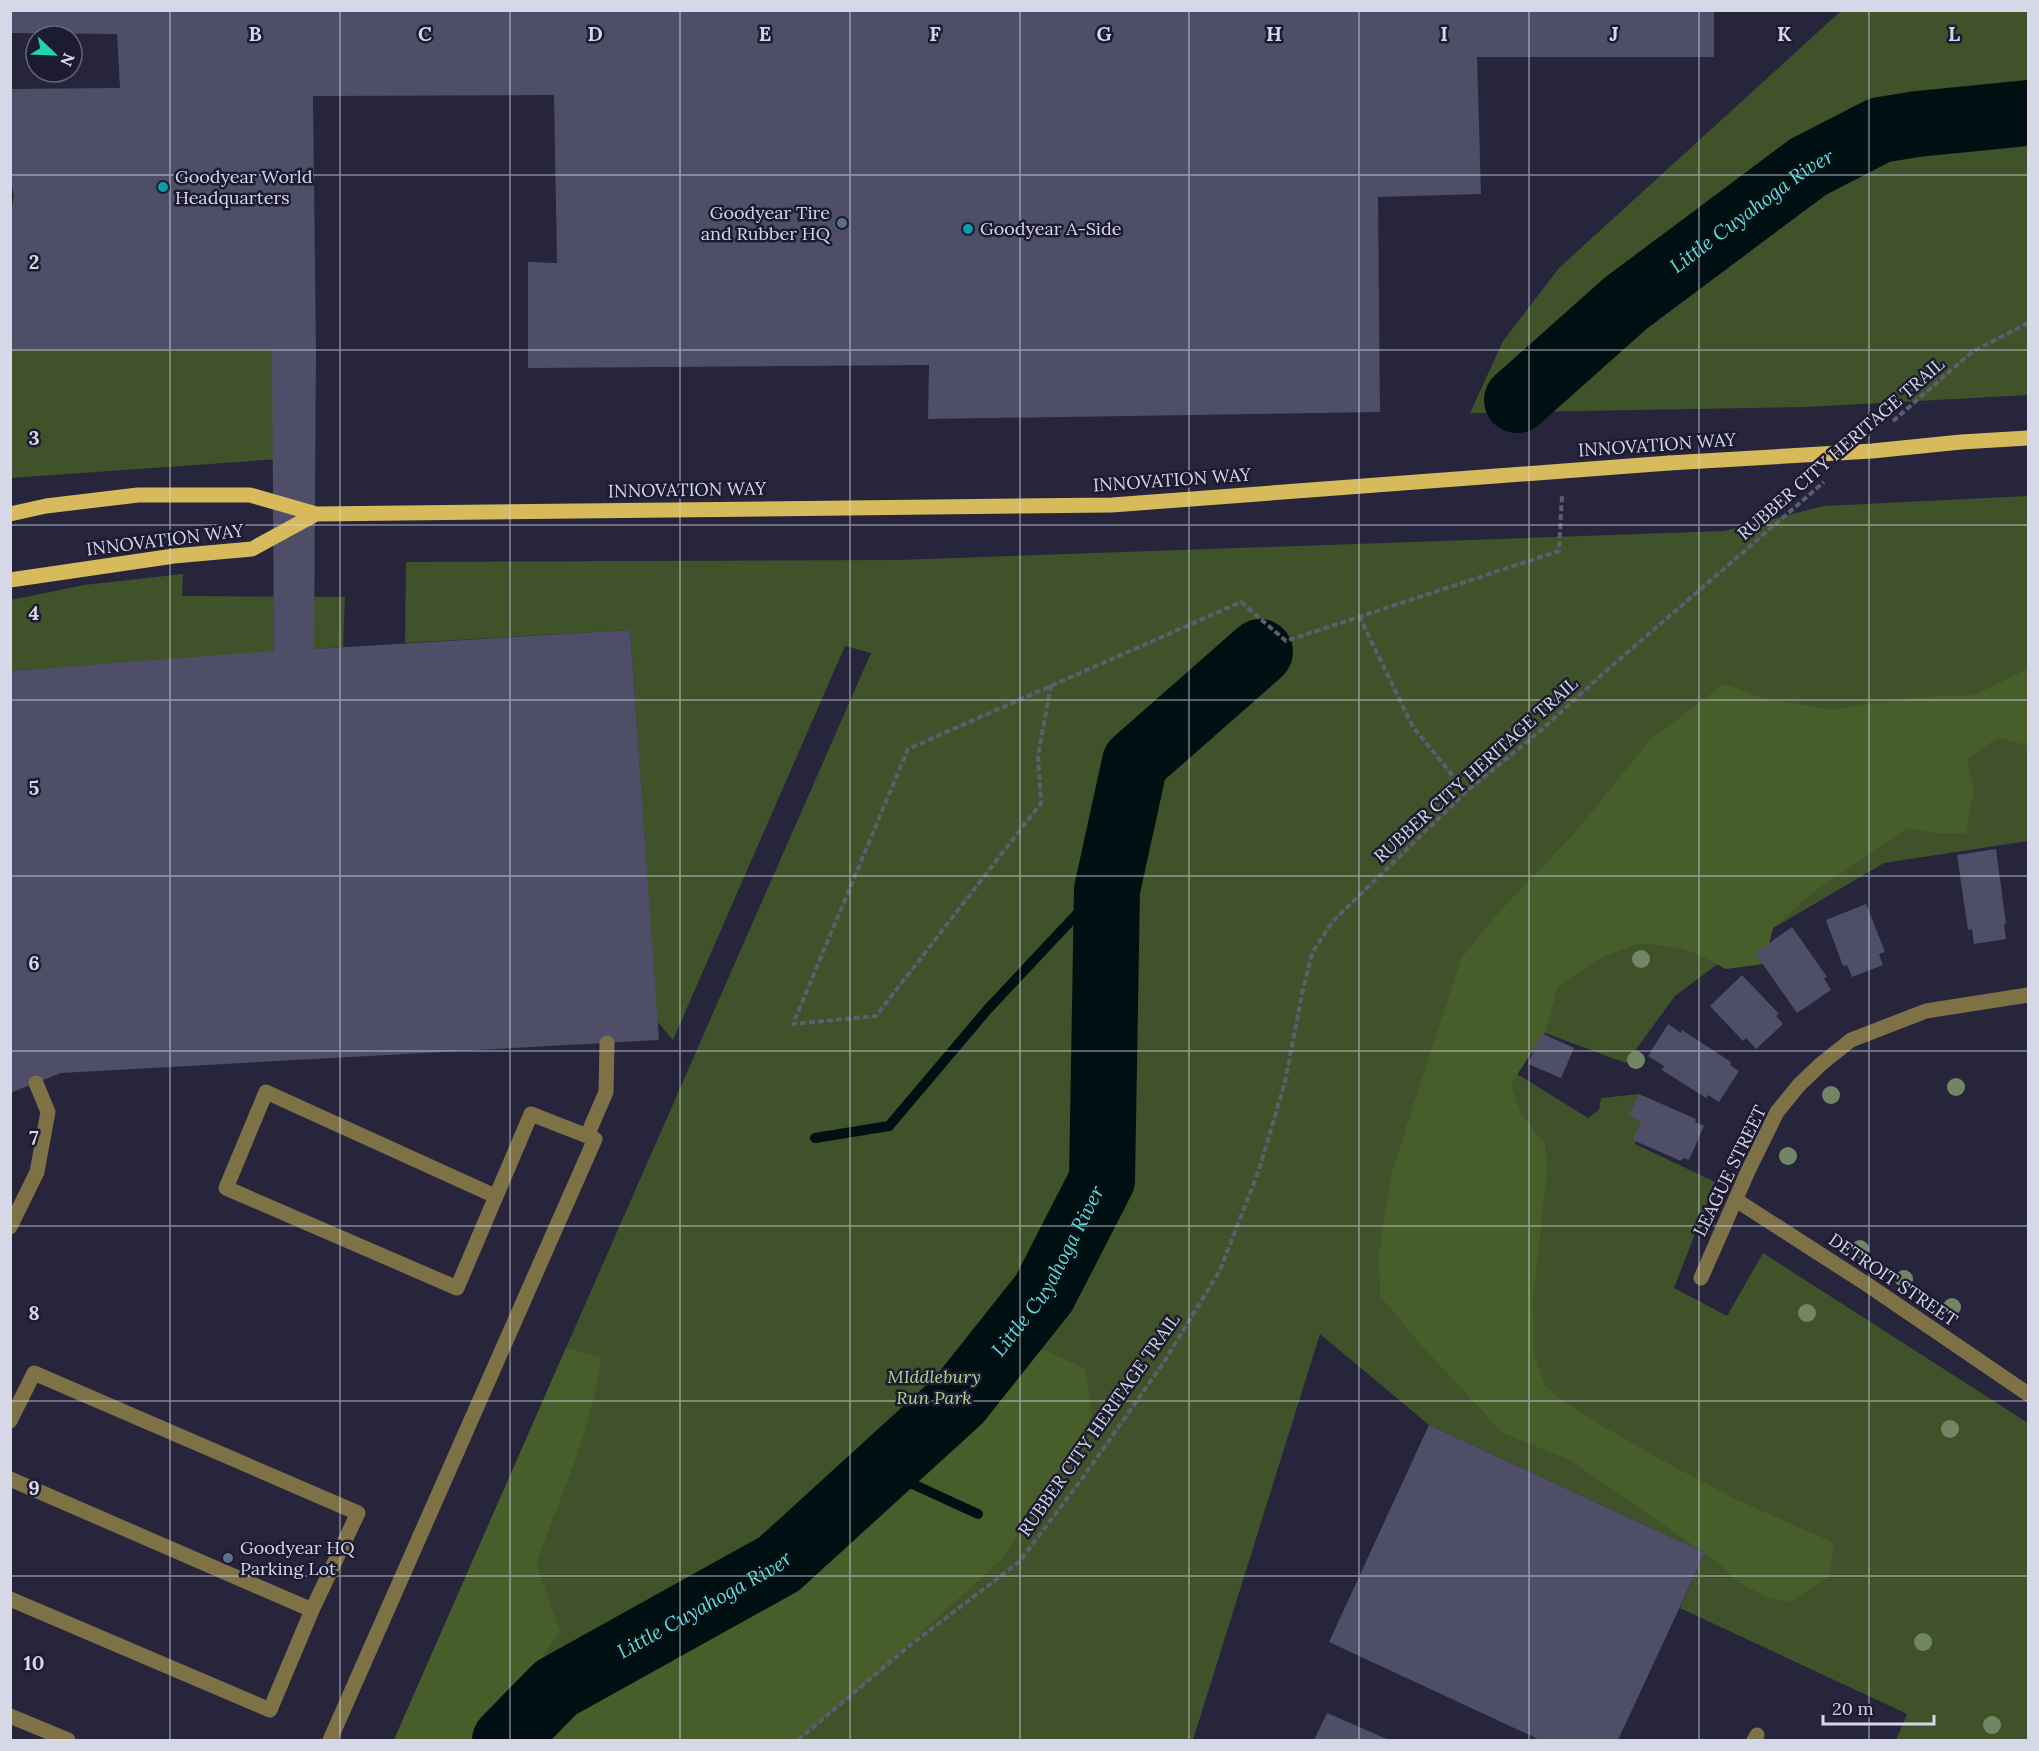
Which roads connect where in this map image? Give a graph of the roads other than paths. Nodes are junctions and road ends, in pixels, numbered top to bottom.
1 (2028, 438) edge
2 (10, 514) edge
3 (316, 514) junction
4 (10, 580) edge
5 (2028, 995) edge
6 (607, 1043) dead end
7 (36, 1083) dead end
8 (587, 1136) junction
9 (495, 1196) junction
10 (1736, 1200) junction
11 (10, 1227) edge
12 (1701, 1278) dead end
13 (2028, 1394) edge
14 (10, 1420) edge
15 (10, 1479) edge
16 (10, 1599) edge
17 (312, 1610) junction
18 (10, 1716) edge
19 (68, 1740) edge
20 (330, 1740) edge

1 - 3 main road, INNOVATION WAY, bridge
2 - 3 main road, INNOVATION WAY
3 - 4 main road, INNOVATION WAY
5 - 10 street, LEAGUE STREET
6 - 8 street
7 - 11 street
8 - 9 street
8 - 20 street
9 - 9 street
10 - 12 street, LEAGUE STREET
10 - 13 street, DETROIT STREET
14 - 17 street
15 - 17 street
16 - 17 street
18 - 19 street

